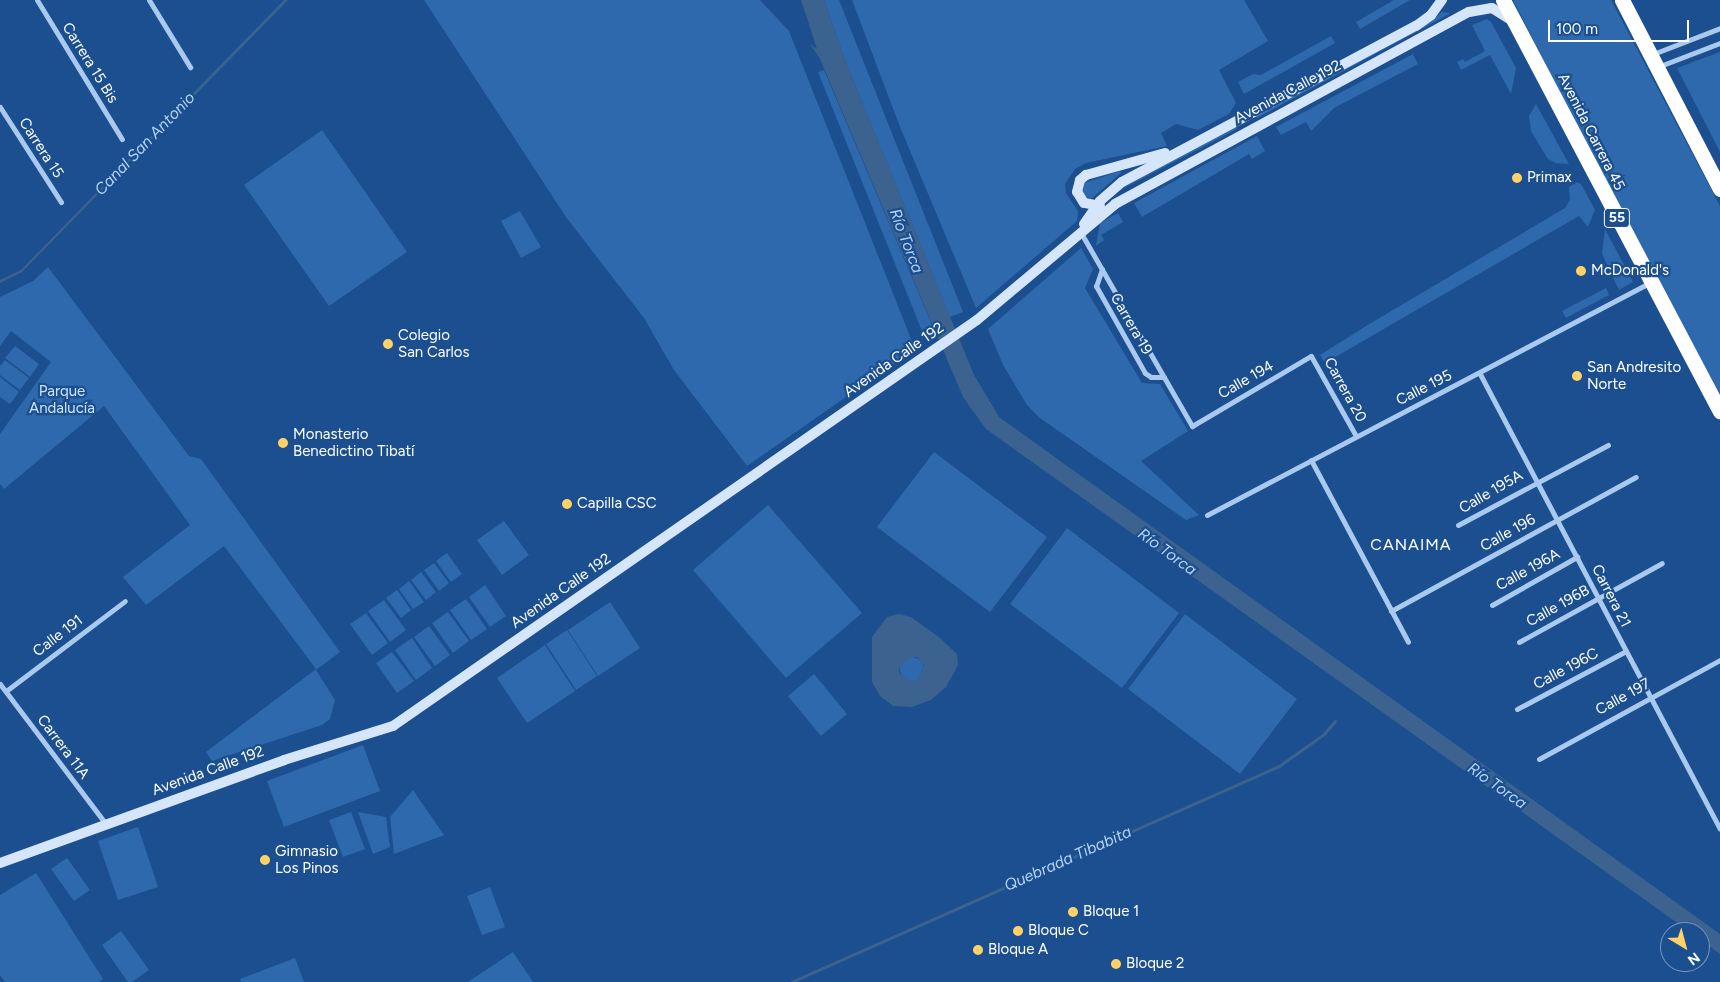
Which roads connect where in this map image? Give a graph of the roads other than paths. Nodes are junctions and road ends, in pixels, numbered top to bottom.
1 (37, 0) edge
2 (149, 0) edge
3 (1442, 0) edge
4 (1503, 0) edge
5 (1622, 0) edge
6 (1516, 24) junction
7 (1720, 28) edge
8 (1720, 43) edge
9 (1654, 61) junction
10 (190, 67) dead end
11 (0, 107) edge
12 (1248, 113) junction
13 (1255, 127) junction
14 (122, 138) dead end
15 (1178, 150) junction
16 (1720, 189) edge
17 (61, 202) dead end
18 (1116, 204) junction
19 (1095, 207) junction
20 (1080, 232) junction
21 (1102, 269) junction
22 (1651, 282) junction
23 (1311, 356) joint
24 (1480, 374) junction
25 (1164, 377) junction
26 (1720, 411) edge
27 (1192, 426) joint
28 (1356, 436) junction
29 (1608, 445) dead end
30 (1311, 460) junction
31 (1636, 477) dead end
32 (1536, 481) junction
33 (1207, 515) dead end
34 (1557, 520) junction
35 (1458, 525) dead end
36 (1577, 557) junction
37 (1662, 563) dead end
38 (1598, 598) junction
39 (125, 602) dead end
40 (1492, 605) dead end
41 (1391, 611) junction
42 (1408, 642) dead end
43 (1519, 642) dead end
44 (1626, 651) junction
45 (1720, 660) edge
46 (0, 684) edge
47 (6, 691) junction
48 (1650, 696) junction
49 (1517, 709) dead end
50 (1540, 759) dead end
51 (106, 824) junction
52 (1720, 829) edge
53 (0, 863) edge

1 - 14 street, Carrera 15 Bis
2 - 10 street
3 - 12 main road, Avenida Calle 192
4 - 6 highway, Avenida Carrera 45 / 55
5 - 9 highway
6 - 13 main road, Avenida Calle 192
6 - 22 highway, Avenida Carrera 45 / 55
7 - 9 street
8 - 9 street
9 - 16 highway
11 - 17 street, Carrera 15
12 - 13 main road
12 - 15 main road, Avenida Calle 192
13 - 18 main road, Avenida Calle 192
15 - 19 main road, Avenida Calle 192
15 - 19 main road
18 - 19 main road
18 - 20 main road, Avenida Calle 192
19 - 20 main road, Avenida Calle 192
20 - 21 street, Carrera 19
20 - 51 main road, Avenida Calle 192
21 - 25 street, Carrera 19
21 - 25 street, Carrera 19
22 - 24 street, Calle 195
22 - 26 highway, Avenida Carrera 45 / 55
23 - 27 street, Calle 194
23 - 28 street, Carrera 20
24 - 28 street, Calle 195
24 - 32 street, Carrera 21
25 - 27 street, Carrera 19
28 - 30 street, Calle 195
29 - 32 street, Calle 195A
30 - 33 street, Calle 195
30 - 41 street
31 - 34 street, Calle 196
32 - 34 street, Carrera 21
32 - 35 street, Calle 195A
34 - 36 street, Carrera 21
34 - 41 street, Calle 196
36 - 38 street, Carrera 21
36 - 40 street, Calle 196A
37 - 38 street, Calle 196B
38 - 43 street, Calle 196B
38 - 44 street, Carrera 21
39 - 47 street, Calle 191
41 - 42 street
44 - 48 street, Carrera 21
44 - 49 street, Calle 196C
45 - 48 street, Calle 197
46 - 47 street, Carrera 11A
47 - 51 street, Carrera 11A
48 - 50 street, Calle 197
48 - 52 street, Carrera 21
51 - 53 main road, Avenida Calle 192

